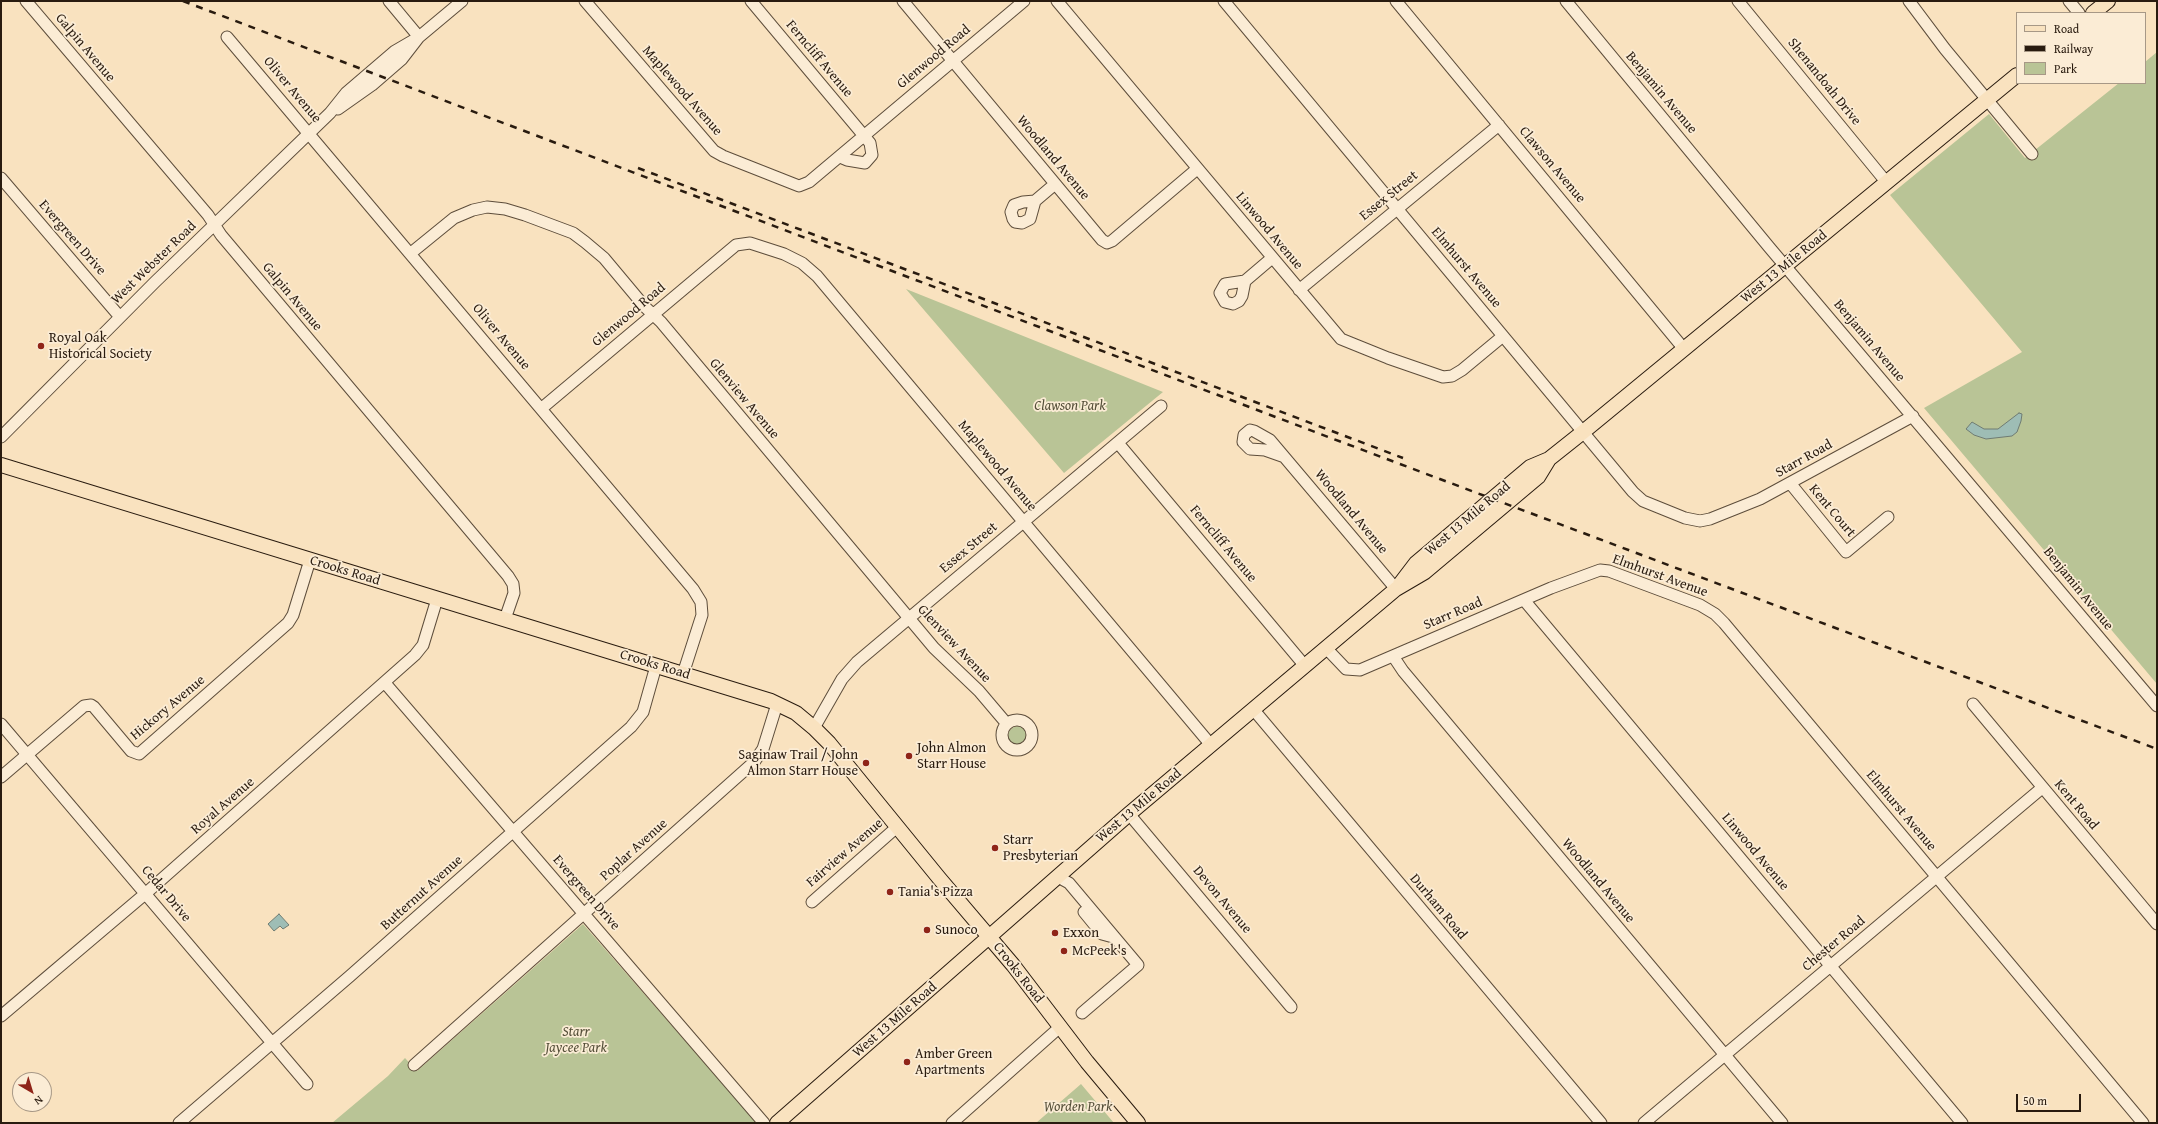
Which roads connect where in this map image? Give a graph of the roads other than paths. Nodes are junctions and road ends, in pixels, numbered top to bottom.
1 (26, 1) edge
2 (389, 1) edge
3 (462, 1) edge
4 (585, 1) edge
5 (752, 1) edge
6 (903, 1) edge
7 (1024, 1) edge
8 (1057, 1) edge
9 (1224, 1) edge
10 (1396, 1) edge
11 (1566, 1) edge
12 (1738, 1) edge
13 (1909, 1) edge
14 (2069, 1) edge
15 (2108, 1) edge
16 (2077, 12) edge
17 (2094, 12) edge
18 (227, 37) dead end
19 (420, 37) junction
20 (952, 61) junction
21 (2016, 76) edge
22 (1987, 100) junction
23 (1499, 125) junction
24 (309, 132) junction
25 (864, 136) junction
26 (2032, 154) dead end
27 (840, 156) junction
28 (1197, 169) junction
29 (1, 178) edge
30 (1887, 183) junction
31 (1055, 184) junction
32 (797, 186) joint
33 (1036, 201) dead end
34 (1397, 208) junction
35 (214, 225) junction
36 (736, 245) joint
37 (411, 253) junction
38 (1272, 258) junction
39 (1786, 266) junction
40 (1245, 281) dead end
41 (1299, 290) junction
42 (653, 314) junction
43 (120, 317) junction
44 (1503, 336) junction
45 (1684, 349) junction
46 (1161, 406) dead end
47 (542, 408) junction
48 (1913, 416) junction
49 (1583, 432) junction
50 (1, 436) edge
51 (1118, 443) junction
52 (1282, 456) dead end
53 (1, 465) edge
54 (1790, 483) junction
55 (1888, 517) dead end
56 (1706, 520) joint
57 (1024, 521) junction
58 (310, 560) junction
59 (1600, 570) joint
60 (1396, 589) junction
61 (437, 599) junction
62 (1524, 600) junction
63 (909, 618) junction
64 (505, 620) junction
65 (1326, 648) junction
66 (1393, 656) junction
67 (656, 666) junction
68 (1305, 666) junction
69 (683, 674) junction
70 (385, 683) junction
71 (2154, 702) edge
72 (777, 704) junction
73 (1973, 704) dead end
74 (1253, 709) junction
75 (2157, 709) edge
76 (1, 724) edge
77 (1007, 724) dead end
78 (814, 728) junction
79 (1212, 745) junction
80 (27, 755) junction
81 (1, 777) edge
82 (2042, 788) junction
83 (1129, 814) junction
84 (897, 827) junction
85 (514, 832) junction
86 (1058, 877) junction
87 (1937, 877) junction
88 (145, 894) junction
89 (812, 902) dead end
90 (585, 914) junction
91 (2157, 924) edge
92 (990, 937) junction
93 (1831, 966) junction
94 (1291, 1007) dead end
95 (1082, 1013) dead end
96 (1, 1016) edge
97 (1060, 1027) junction
98 (273, 1044) junction
99 (1725, 1055) junction
100 (414, 1065) dead end
101 (308, 1084) dead end
102 (781, 1122) edge
103 (179, 1123) edge
104 (764, 1123) edge
105 (952, 1123) edge
106 (1138, 1123) edge
107 (1601, 1123) edge
108 (1644, 1123) edge
109 (1782, 1123) edge
110 (1962, 1123) edge
111 (2143, 1123) edge

1 - 35 street, Galpin Avenue
2 - 19 street
3 - 19 street, West Webster Road
4 - 32 street, Maplewood Avenue
5 - 25 street, Ferncliff Avenue
6 - 20 street, Woodland Avenue
7 - 20 street, Glenwood Road
8 - 28 street, Linwood Avenue
9 - 34 street, Elmhurst Avenue
10 - 23 street, Clawson Avenue
11 - 39 street, Benjamin Avenue
12 - 30 street, Shenandoah Drive
13 - 22 street
14 - 16 street
15 - 17 main road
18 - 24 street, Oliver Avenue
19 - 24 street, West Webster Road
20 - 25 street, Glenwood Road
20 - 31 street, Woodland Avenue
21 - 22 main road, West 13 Mile Road
22 - 26 street
22 - 30 main road, West 13 Mile Road
23 - 34 street, Essex Street
23 - 45 street, Clawson Avenue
24 - 35 street, West Webster Road
24 - 37 street, Oliver Avenue
25 - 27 street, Glenwood Road
25 - 27 street
27 - 32 street, Glenwood Road
28 - 31 street, Woodland Avenue
28 - 38 street, Linwood Avenue
29 - 43 street, Evergreen Drive
30 - 39 main road, West 13 Mile Road
31 - 33 street
34 - 41 street, Essex Street
34 - 44 street, Elmhurst Avenue
35 - 43 street, West Webster Road
35 - 64 street, Galpin Avenue
36 - 42 street, Glenwood Road
36 - 57 street, Maplewood Avenue
37 - 42 street, Glenview Avenue
37 - 47 street, Oliver Avenue
38 - 40 street
38 - 41 street, Linwood Avenue
39 - 45 main road, West 13 Mile Road
39 - 48 street, Benjamin Avenue
41 - 44 street, Linwood Avenue
42 - 47 street, Glenwood Road
42 - 63 street, Glenview Avenue
43 - 50 street, West Webster Road
44 - 49 street, Elmhurst Avenue
45 - 49 main road, West 13 Mile Road
46 - 51 street, Essex Street
47 - 69 street, Oliver Avenue
48 - 54 street, Starr Road
48 - 71 street, Benjamin Avenue
49 - 56 street, Elmhurst Avenue
49 - 60 main road, West 13 Mile Road
51 - 57 street, Essex Street
51 - 68 street, Ferncliff Avenue
52 - 60 street, Woodland Avenue
53 - 58 main road, Crooks Road
54 - 55 street, Kent Court
54 - 56 street, Starr Road
57 - 63 street, Essex Street
57 - 79 street, Maplewood Avenue
58 - 61 main road, Crooks Road
58 - 80 street, Hickory Avenue
59 - 62 street, Starr Road
59 - 87 street, Elmhurst Avenue
60 - 65 main road, West 13 Mile Road
61 - 64 main road, Crooks Road
61 - 70 street, Royal Avenue
62 - 66 street, Starr Road
62 - 93 street, Linwood Avenue
63 - 77 street, Glenview Avenue
63 - 78 street, Essex Street
64 - 67 main road, Crooks Road
65 - 66 street, Starr Road
65 - 68 main road, West 13 Mile Road
66 - 99 street, Woodland Avenue
67 - 69 main road, Crooks Road
67 - 85 street, Butternut Avenue
68 - 74 main road, West 13 Mile Road
69 - 72 main road, Crooks Road
70 - 85 street, Evergreen Drive
70 - 88 street, Royal Avenue
71 - 75 street, Benjamin Avenue
72 - 78 main road, Crooks Road
72 - 90 street, Poplar Avenue
73 - 82 street, Kent Road
74 - 79 main road, West 13 Mile Road
74 - 107 street, Durham Road
76 - 80 street, Cedar Drive
78 - 84 main road, Crooks Road
79 - 83 main road, West 13 Mile Road
80 - 81 street, Hickory Avenue
80 - 88 street, Cedar Drive
82 - 87 street, Chester Road
82 - 91 street, Kent Road
83 - 86 main road, West 13 Mile Road
83 - 94 street, Devon Avenue
84 - 89 street, Fairview Avenue
84 - 92 main road, Crooks Road
85 - 90 street, Evergreen Drive
85 - 98 street, Butternut Avenue
86 - 92 main road, West 13 Mile Road
86 - 95 street
87 - 93 street, Chester Road
87 - 111 street, Elmhurst Avenue
88 - 96 street, Royal Avenue
88 - 98 street, Cedar Drive
90 - 100 street, Poplar Avenue
90 - 104 street, Evergreen Drive
92 - 97 main road, Crooks Road
92 - 102 main road, West 13 Mile Road
93 - 99 street, Chester Road
93 - 110 street, Linwood Avenue
97 - 105 street
97 - 106 main road, Crooks Road
98 - 101 street, Cedar Drive
98 - 103 street, Butternut Avenue
99 - 108 street, Chester Road
99 - 109 street, Woodland Avenue

